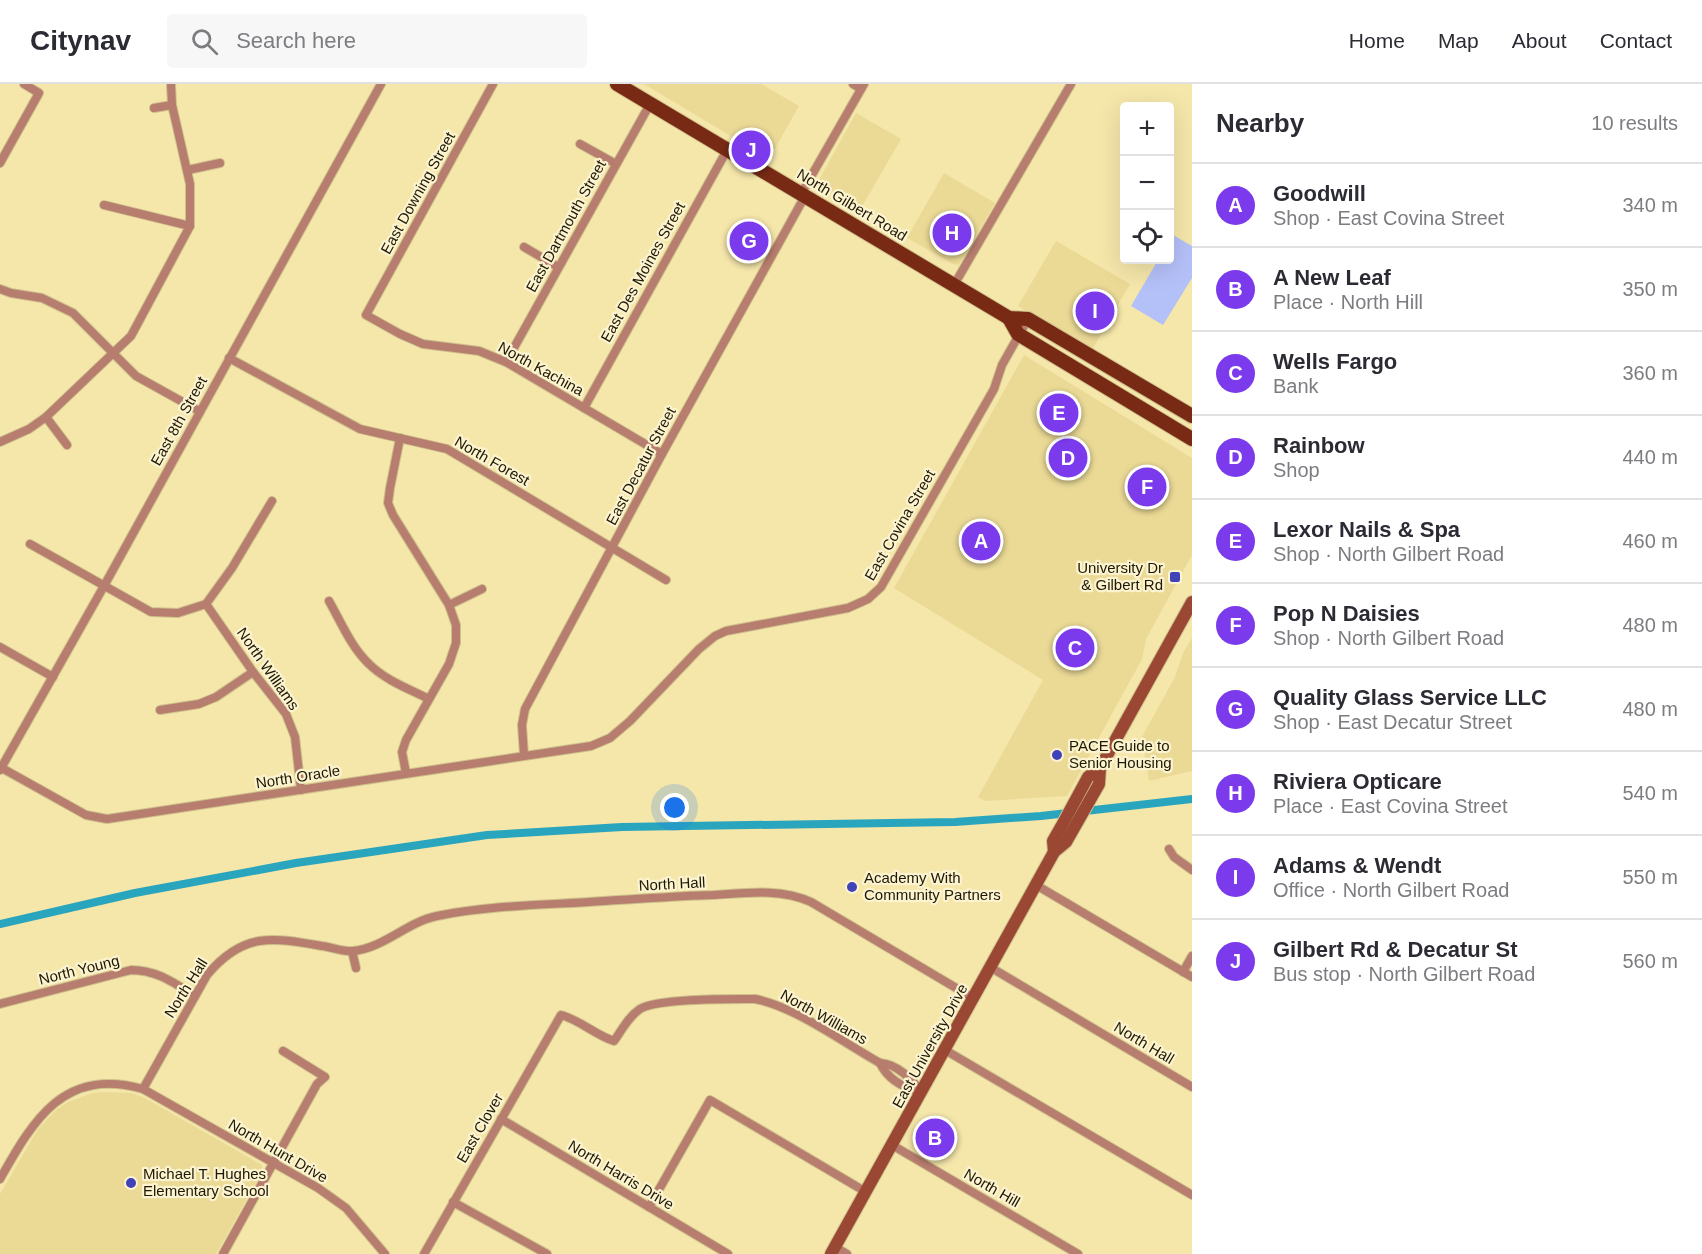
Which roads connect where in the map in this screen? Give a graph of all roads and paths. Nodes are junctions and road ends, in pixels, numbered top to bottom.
1 (24, 84) edge
2 (171, 84) edge
3 (381, 84) edge
4 (493, 84) edge
5 (617, 84) edge
6 (1071, 84) edge
7 (859, 86) edge
8 (650, 104) junction
9 (172, 105) junction
10 (154, 108) dead end
11 (580, 144) dead end
12 (727, 150) junction
13 (0, 163) edge
14 (220, 163) dead end
15 (616, 164) junction
16 (188, 170) junction
17 (803, 195) junction
18 (104, 205) dead end
19 (190, 226) junction
20 (524, 247) dead end
21 (558, 267) junction
22 (954, 285) junction
23 (0, 289) edge
24 (366, 315) joint
25 (1009, 318) junction
26 (1028, 319) junction
27 (1018, 334) junction
28 (114, 353) junction
29 (229, 358) junction
30 (506, 362) junction
31 (1077, 370) junction
32 (1131, 380) junction
33 (1122, 397) junction
34 (1178, 407) junction
35 (584, 408) junction
36 (199, 411) junction
37 (1192, 416) edge
38 (46, 417) junction
39 (400, 438) junction
40 (1, 439) edge
41 (1192, 439) edge
42 (67, 446) dead end
43 (662, 454) junction
44 (272, 501) dead end
45 (30, 544) dead end
46 (612, 549) junction
47 (666, 580) dead end
48 (104, 586) junction
49 (482, 589) dead end
50 (329, 601) dead end
51 (1192, 602) edge
52 (206, 604) junction
53 (449, 605) junction
54 (0, 647) edge
55 (253, 672) junction
56 (53, 676) junction
57 (429, 699) junction
58 (159, 710) dead end
59 (610, 738) joint
60 (524, 755) junction
61 (0, 768) edge
62 (1100, 768) junction
63 (406, 773) junction
64 (301, 790) junction
65 (1169, 849) dead end
66 (1054, 852) junction
67 (1192, 870) edge
68 (1036, 885) junction
69 (352, 951) junction
70 (1192, 956) edge
71 (990, 967) junction
72 (356, 968) dead end
73 (1183, 972) junction
74 (1192, 977) edge
75 (195, 996) junction
76 (973, 999) junction
77 (0, 1004) edge
78 (561, 1016) joint
79 (945, 1050) junction
80 (283, 1051) dead end
81 (1192, 1087) edge
82 (143, 1089) junction
83 (921, 1092) junction
84 (501, 1119) junction
85 (892, 1145) junction
86 (273, 1163) junction
87 (0, 1179) edge
88 (866, 1192) junction
89 (1192, 1195) edge
90 (453, 1202) junction
91 (649, 1207) junction
92 (833, 1250) edge
93 (223, 1254) edge
94 (385, 1254) edge
95 (424, 1254) edge
96 (547, 1254) edge
97 (728, 1254) edge
98 (847, 1254) edge
99 (1078, 1254) edge

1 - 13 street
2 - 9 street
3 - 29 street, East 8th Street
4 - 24 street, East Downing Street
5 - 8 main road, North Gilbert Road
6 - 22 street
7 - 17 street, East Decatur Street
8 - 12 main road, North Gilbert Road
8 - 15 street, East Dartmouth Street
9 - 10 street
9 - 16 street
11 - 15 street
12 - 17 main road, North Gilbert Road
12 - 35 street, East Des Moines Street
14 - 16 street
15 - 21 street, East Dartmouth Street
16 - 19 street
17 - 22 main road, North Gilbert Road
17 - 43 street, East Decatur Street
18 - 19 street
19 - 28 street
20 - 21 street
21 - 30 street, East Dartmouth Street
22 - 25 main road, North Gilbert Road
23 - 28 street
24 - 30 street, North Kachina
25 - 26 main road, North Gilbert Road
25 - 27 main road, North Gilbert Road
26 - 27 street, East Covina Street
26 - 32 main road, North Gilbert Road
27 - 31 main road, North Gilbert Road
27 - 59 street, East Covina Street
28 - 36 street
28 - 38 street
29 - 36 street, East 8th Street
29 - 39 street, North Forest
30 - 35 street, North Kachina
31 - 32 main road
31 - 33 main road, North Gilbert Road
32 - 34 main road, North Gilbert Road
33 - 34 main road
33 - 41 main road, North Gilbert Road
34 - 37 main road, North Gilbert Road
35 - 43 street, North Kachina
36 - 48 street, East 8th Street
38 - 40 street
38 - 42 street
39 - 46 street, North Forest
39 - 53 street
43 - 46 street, East Decatur Street
44 - 52 street
45 - 48 street
46 - 47 street, North Forest
46 - 60 street, East Decatur Street
48 - 52 street
48 - 56 street, East 8th Street
49 - 53 street
50 - 57 street
51 - 62 main road, East University Drive
52 - 55 street, North Williams
53 - 57 street
54 - 56 street
55 - 58 street
55 - 64 street, North Williams
56 - 61 street, East 8th Street
57 - 63 street
59 - 60 street, North Oracle
60 - 63 street, North Oracle
61 - 64 street, North Oracle
62 - 66 main road, East University Drive
62 - 66 main road, East University Drive
63 - 64 street, North Oracle
65 - 67 street
66 - 68 main road, East University Drive
68 - 71 main road, East University Drive
68 - 73 street
69 - 72 street
69 - 75 street, North Hall
69 - 76 street, North Hall
70 - 73 street
71 - 76 main road, East University Drive
71 - 81 street, North Hall
73 - 74 street
75 - 77 street, North Young
75 - 82 street, North Hall
76 - 79 main road, East University Drive
78 - 83 street, North Williams
78 - 84 street, East Clover
79 - 83 main road, East University Drive
79 - 89 street
80 - 86 street
82 - 86 street, North Hunt Drive
82 - 87 street
83 - 85 main road, East University Drive
84 - 90 street, East Clover
84 - 91 street, North Harris Drive
85 - 88 main road, East University Drive
85 - 99 street, North Hill
86 - 93 street
86 - 94 street, North Hunt Drive
88 - 91 street
88 - 92 main road, East University Drive
90 - 95 street, East Clover
90 - 96 street
91 - 97 street, North Harris Drive
92 - 98 street

